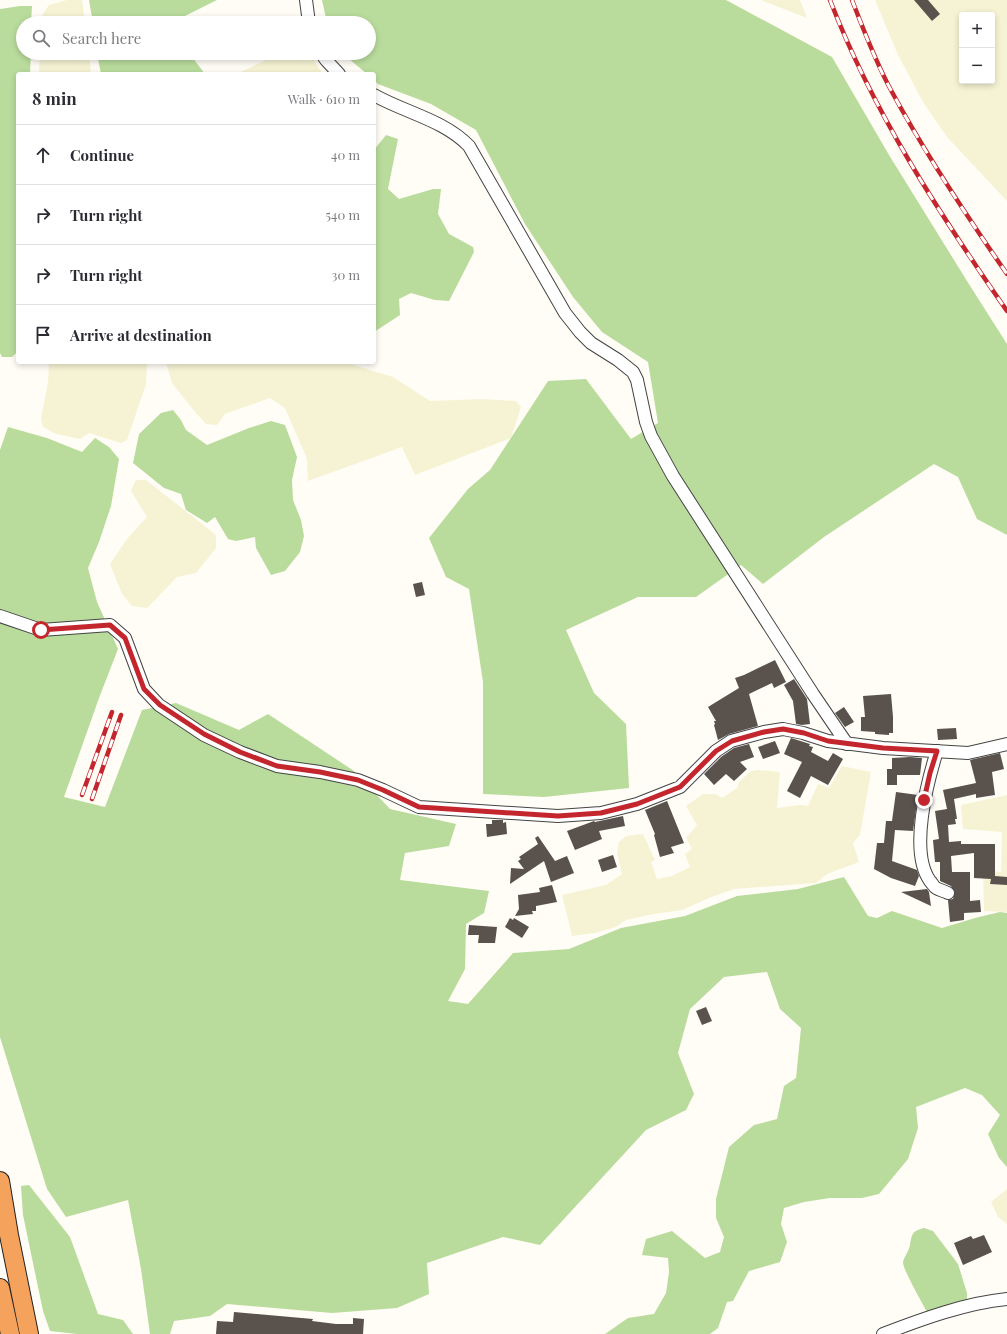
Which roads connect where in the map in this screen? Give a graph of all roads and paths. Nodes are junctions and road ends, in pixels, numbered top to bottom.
1 (306, 0) edge
2 (308, 16) edge
3 (326, 60) edge
4 (337, 72) edge
5 (376, 96) edge
6 (0, 616) edge
7 (847, 744) junction
8 (1007, 744) edge
9 (937, 751) junction
10 (948, 893) dead end
11 (0, 1181) edge
12 (0, 1288) edge
13 (1007, 1299) edge
14 (10, 1334) edge
15 (29, 1334) edge
16 (883, 1334) edge

1 - 2 street
3 - 4 street
5 - 7 street
6 - 7 street
7 - 9 street
8 - 9 street
9 - 10 street
11 - 15 highway
12 - 14 highway
13 - 16 street

